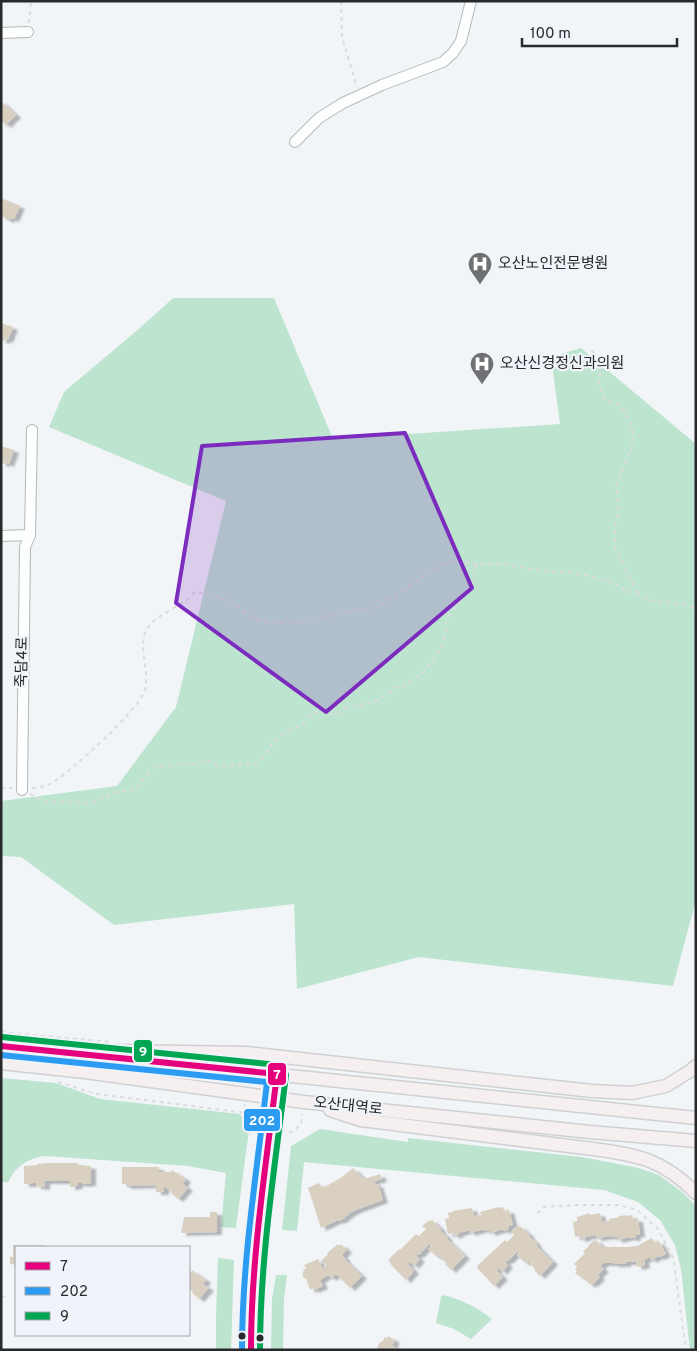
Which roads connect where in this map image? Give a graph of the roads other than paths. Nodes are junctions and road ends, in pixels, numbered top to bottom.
1 (471, 1) edge
2 (1, 32) edge
3 (28, 32) road end
4 (295, 142) dead end
5 (32, 430) dead end
6 (30, 535) junction
7 (1, 536) edge
8 (22, 790) road end
9 (1, 1046) edge
10 (53, 1051) junction
11 (1, 1063) edge
12 (696, 1066) edge
13 (277, 1074) junction
14 (274, 1098) junction
15 (304, 1102) junction
16 (696, 1118) edge
17 (696, 1141) edge
18 (696, 1192) edge
19 (251, 1350) edge

1 - 4 street
2 - 3 street
5 - 6 street, 죽담4로
6 - 7 street
6 - 8 street, 죽담4로
9 - 10 main road, 오산대역로
10 - 12 main road
10 - 13 main road, 오산대역로
11 - 14 main road, 오산대역로
13 - 14 street
13 - 16 main road, 오산대역로
14 - 15 main road, 오산대역로
14 - 19 street
15 - 17 main road, 오산대역로
15 - 18 main road

